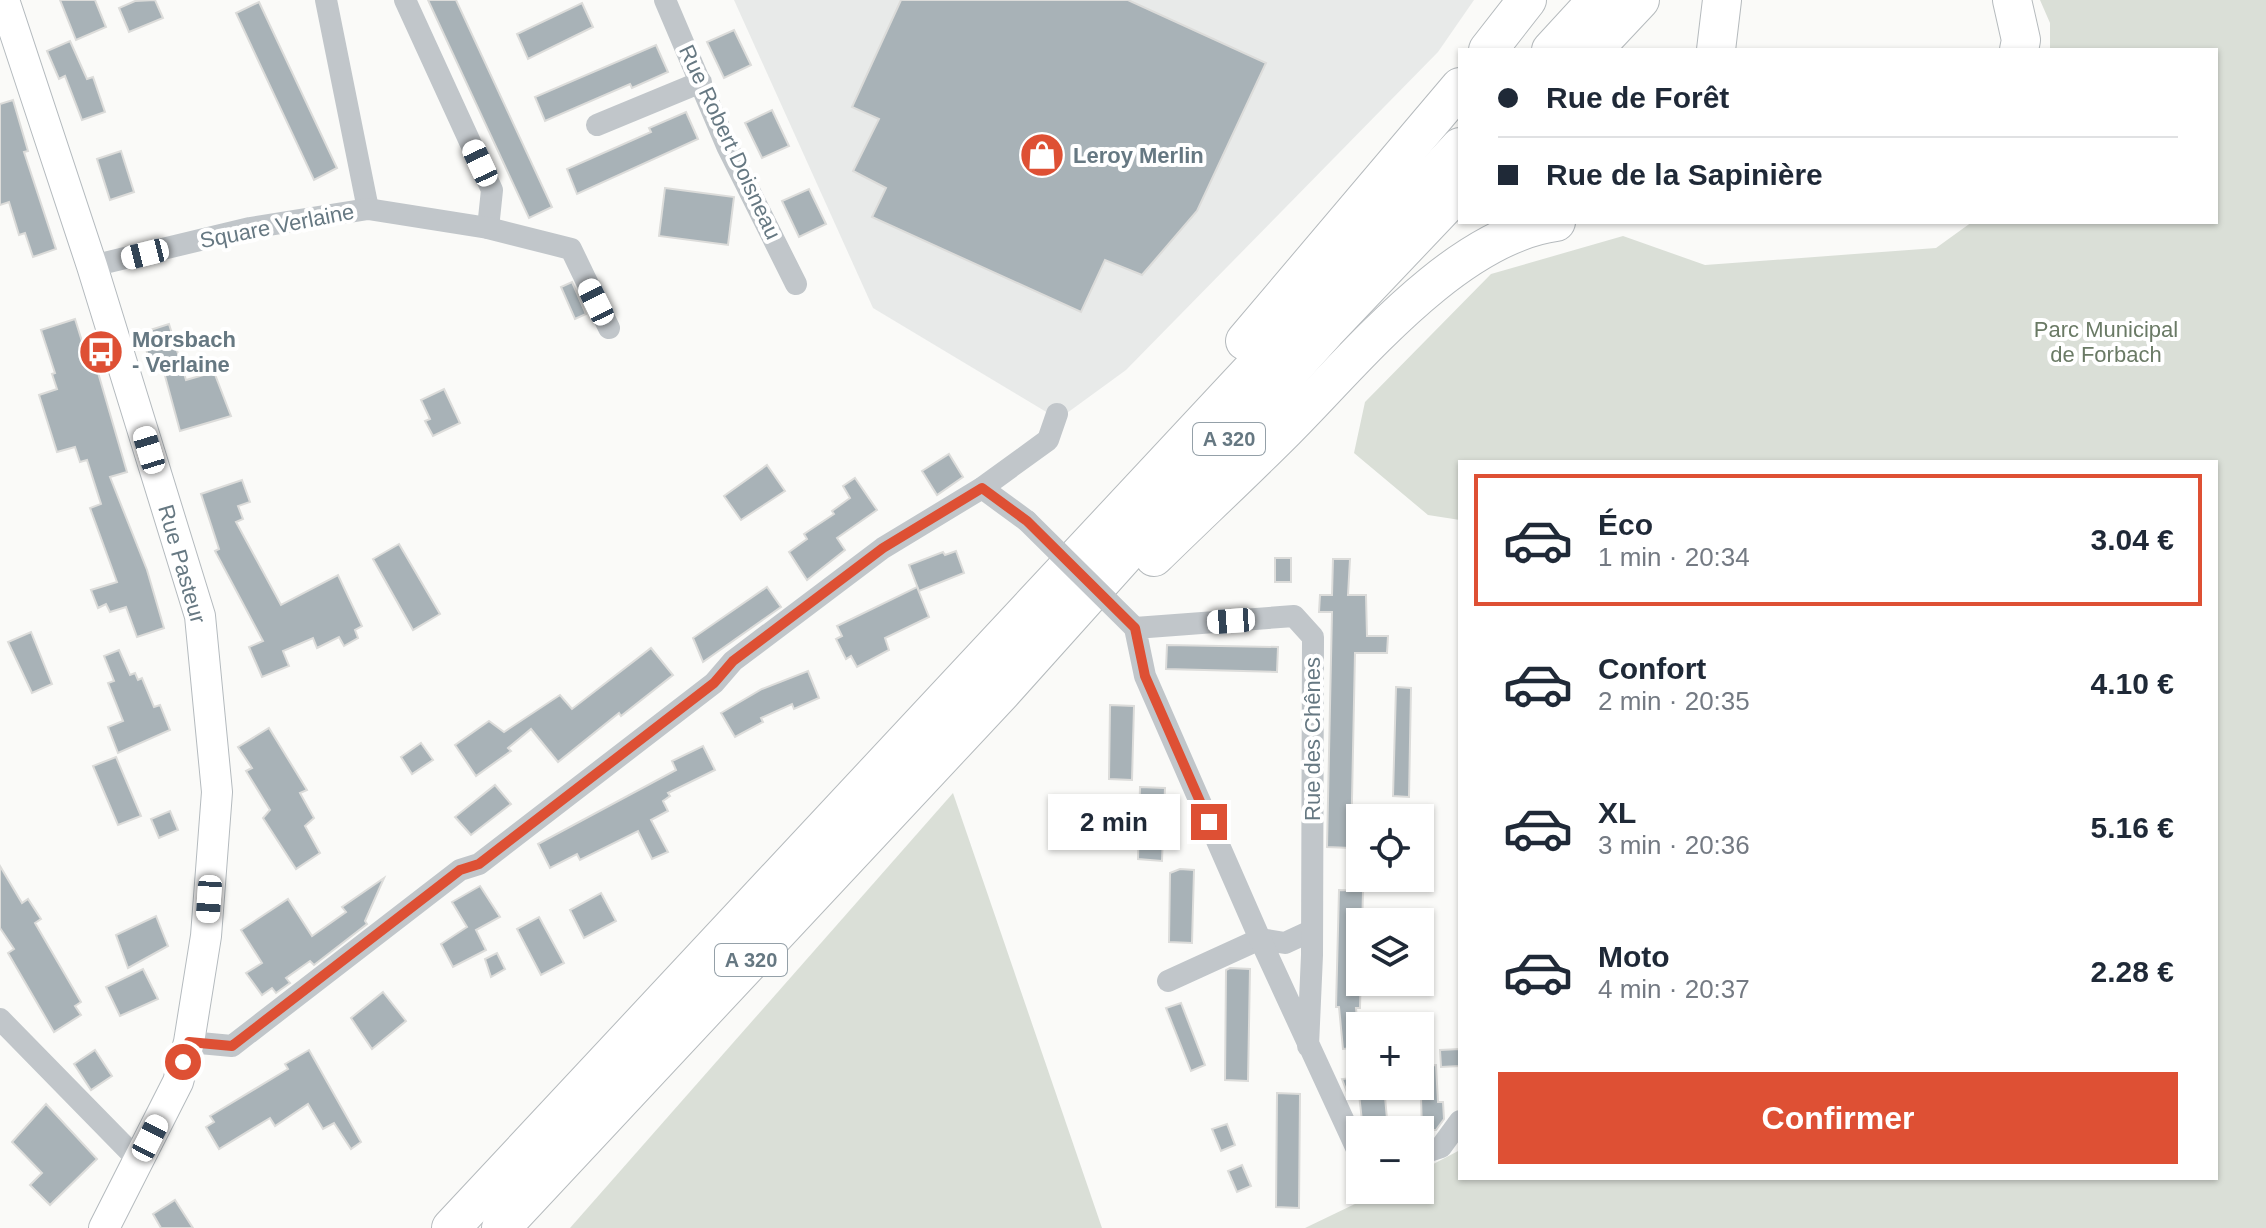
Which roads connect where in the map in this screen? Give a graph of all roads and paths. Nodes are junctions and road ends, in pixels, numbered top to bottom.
1 (4, 0) edge
2 (326, 0) edge
3 (405, 0) edge
4 (665, 0) edge
5 (1527, 0) edge
6 (1597, 0) edge
7 (1640, 0) edge
8 (1722, 0) edge
9 (2012, 0) edge
10 (1490, 48) edge
11 (1553, 48) edge
12 (1595, 48) edge
13 (1716, 48) edge
14 (2019, 48) edge
15 (701, 82) junction
16 (1458, 89) edge
17 (597, 125) dead end
18 (1458, 149) edge
19 (1458, 192) edge
20 (368, 209) junction
21 (1544, 224) edge
22 (488, 228) junction
23 (92, 266) junction
24 (796, 284) dead end
25 (609, 328) dead end
26 (1057, 414) dead end
27 (982, 488) junction
28 (1088, 543) junction
29 (1135, 628) junction
30 (1002, 692) junction
31 (1311, 931) junction
32 (1260, 939) junction
33 (1168, 981) dead end
34 (0, 1019) edge
35 (189, 1042) junction
36 (1308, 1046) junction
37 (1458, 1124) edge
38 (1346, 1126) edge
39 (1434, 1149) edge
40 (138, 1160) junction
41 (104, 1228) edge
42 (451, 1228) edge
43 (501, 1228) edge

1 - 23 main road, Rue Pasteur
2 - 20 street, Square Verlaine
3 - 22 street
4 - 15 street, Rue Robert Doisneau
5 - 10 highway
6 - 11 highway
7 - 12 highway
8 - 13 highway
9 - 14 highway
15 - 17 street
15 - 24 street, Rue Robert Doisneau
16 - 28 highway
18 - 28 highway, A 320
19 - 30 highway, A 320
20 - 22 street, Square Verlaine
20 - 23 street, Square Verlaine
21 - 30 highway
22 - 25 street, Square Verlaine
23 - 35 main road, Rue Pasteur
26 - 27 street
27 - 29 street, bridge
27 - 35 street
28 - 42 highway, A 320
29 - 31 street, Rue des Chênes
29 - 32 street
30 - 43 highway, A 320
31 - 32 street
31 - 36 street, Rue des Chênes
32 - 33 street
32 - 36 street
34 - 40 street
35 - 40 main road, Rue Pasteur
36 - 38 street
37 - 39 street
40 - 41 main road, Rue Pasteur

